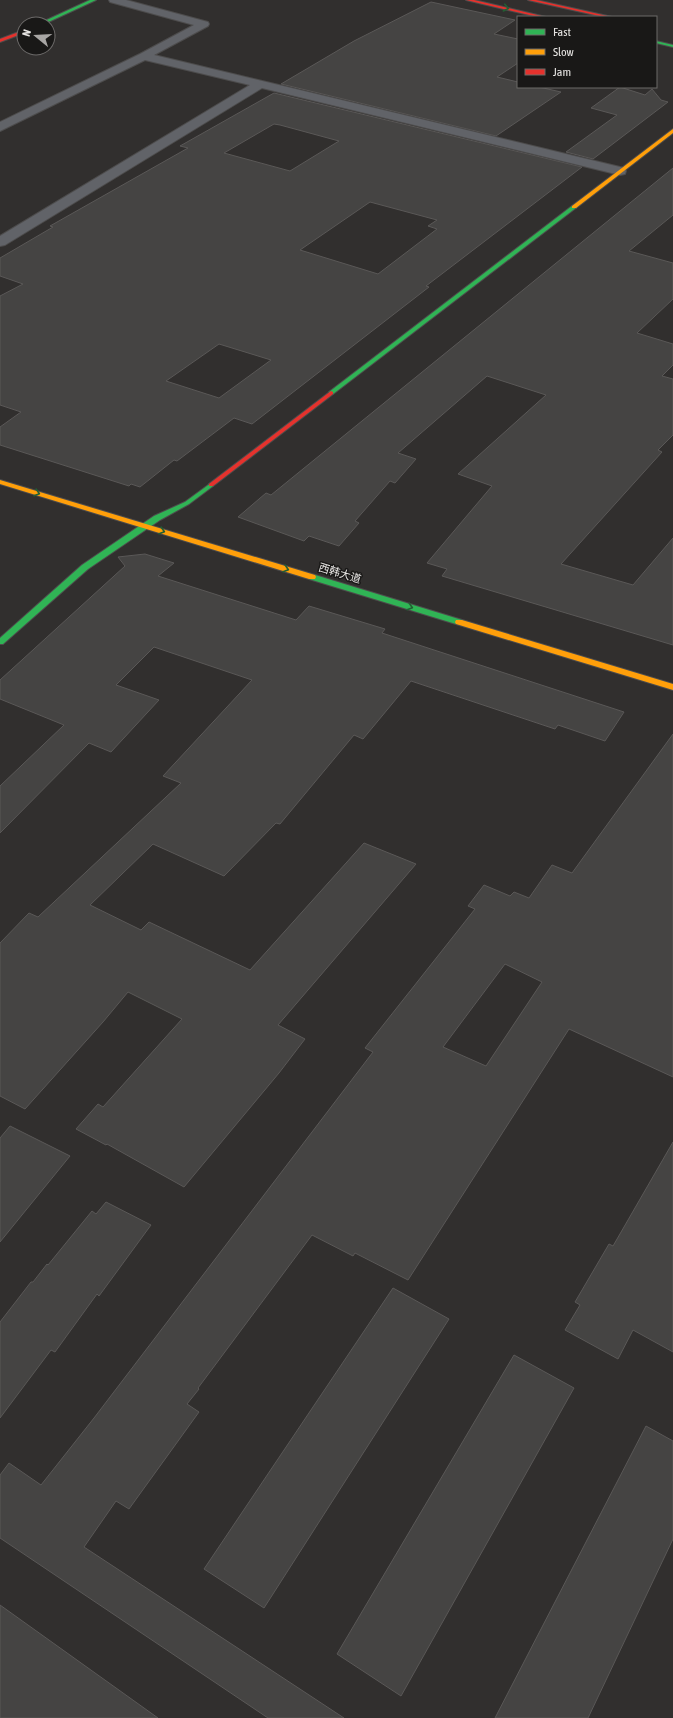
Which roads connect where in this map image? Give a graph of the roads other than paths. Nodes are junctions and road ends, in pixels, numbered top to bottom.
1 (94, 0) edge
2 (114, 0) edge
3 (468, 0) edge
4 (530, 0) edge
5 (540, 16) edge
6 (605, 16) edge
7 (56, 17) edge
8 (16, 34) edge
9 (0, 41) edge
10 (657, 42) edge
11 (673, 46) edge
12 (144, 56) junction
13 (260, 84) junction
14 (0, 127) edge
15 (673, 131) edge
16 (620, 172) junction
17 (0, 242) edge
18 (0, 482) edge
19 (142, 514) dead end
20 (157, 518) junction
21 (172, 523) dead end
22 (146, 527) junction
23 (0, 642) edge
24 (673, 687) edge

1 - 7 street
2 - 12 street
3 -> 5 street
4 - 6 street
8 - 9 street
10 - 11 street
12 - 13 street
12 - 14 street
13 - 16 street
13 - 17 street
15 - 16 street
16 - 20 street
18 -> 22 street, 西韩大道
19 - 20 street
20 - 21 street
20 - 22 street
22 - 23 street
22 -> 24 street, 西韩大道

